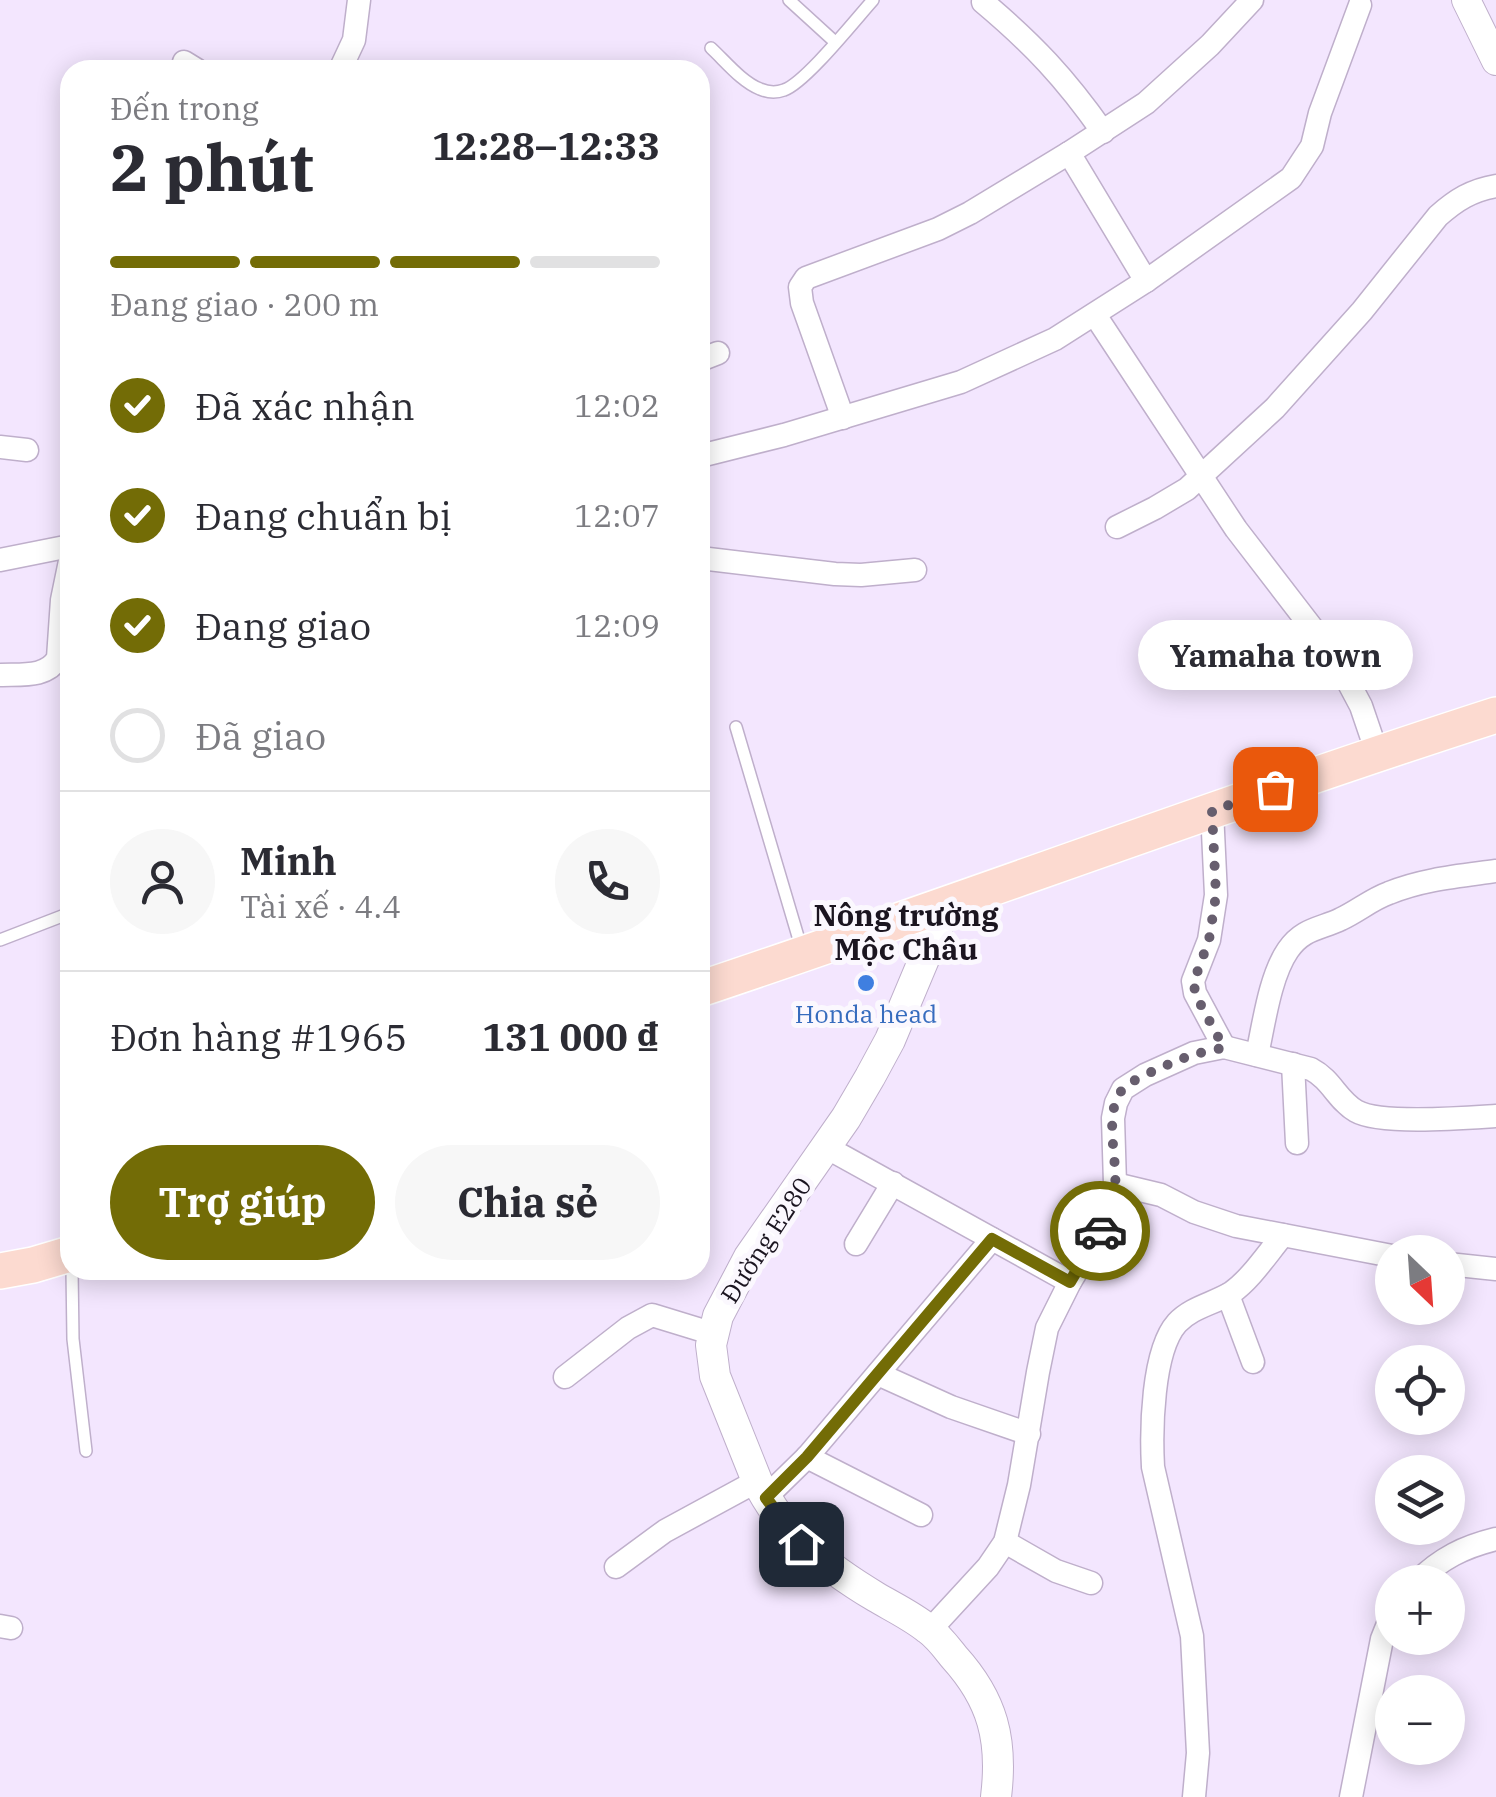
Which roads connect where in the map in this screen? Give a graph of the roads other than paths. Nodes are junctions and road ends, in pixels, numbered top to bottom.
1 (360, 0) edge
2 (789, 0) edge
3 (873, 0) edge
4 (1252, 0) edge
5 (1466, 0) edge
6 (982, 2) edge
7 (1360, 5) dead end
8 (835, 42) junction
9 (711, 48) dead end
10 (345, 60) edge
11 (1496, 61) edge
12 (1103, 132) junction
13 (1070, 154) junction
14 (1496, 186) edge
15 (1146, 281) junction
16 (1095, 316) junction
17 (843, 418) junction
18 (0, 447) edge
19 (27, 450) dead end
20 (710, 453) edge
21 (1202, 477) junction
22 (1117, 527) dead end
23 (60, 548) edge
24 (710, 559) edge
25 (0, 560) edge
26 (915, 570) dead end
27 (60, 629) edge
28 (0, 675) edge
29 (1496, 715) edge
30 (736, 727) dead end
31 (1376, 753) junction
32 (1212, 811) junction
33 (1496, 871) edge
34 (948, 902) junction
35 (60, 917) edge
36 (0, 940) edge
37 (803, 954) junction
38 (710, 987) edge
39 (1224, 1048) junction
40 (1258, 1054) junction
41 (1293, 1064) junction
42 (1496, 1116) edge
43 (1297, 1142) dead end
44 (826, 1148) junction
45 (893, 1183) junction
46 (1116, 1184) junction
47 (1283, 1235) junction
48 (992, 1239) junction
49 (856, 1244) dead end
50 (1375, 1253) edge
51 (60, 1256) edge
52 (1465, 1266) edge
53 (1496, 1269) edge
54 (0, 1271) edge
55 (72, 1280) edge
56 (1070, 1282) junction
57 (1228, 1295) junction
58 (714, 1334) junction
59 (1253, 1362) dead end
60 (878, 1374) junction
61 (565, 1376) dead end
62 (1029, 1434) junction
63 (86, 1451) dead end
64 (807, 1457) junction
65 (762, 1490) junction
66 (921, 1515) dead end
67 (1496, 1540) edge
68 (1005, 1542) junction
69 (1438, 1565) edge
70 (616, 1566) dead end
71 (1091, 1583) dead end
72 (930, 1630) junction
73 (1379, 1655) edge
74 (996, 1797) edge
75 (1194, 1797) edge
76 (1351, 1797) edge

1 - 10 street
2 - 8 lane
3 - 8 lane
4 - 12 street
5 - 11 street
6 - 12 street
7 - 15 street
8 - 9 lane
12 - 13 street
13 - 15 street
13 - 17 street
14 - 21 street
15 - 16 street
16 - 17 street
16 - 21 street
17 - 20 street
18 - 19 street
21 - 22 street
21 - 31 street
23 - 25 street
24 - 26 street
27 - 28 street
29 - 31 main road
30 - 37 lane
31 - 32 main road
32 - 34 main road
32 - 39 street
33 - 40 street
34 - 37 main road
34 - 44 main road, Đường E280
35 - 36 lane
37 - 38 main road
39 - 40 street
39 - 46 street
40 - 41 street
41 - 42 street
41 - 43 street
44 - 45 street
44 - 58 main road, Đường E280
45 - 48 street
45 - 49 street
46 - 47 street
46 - 56 street
47 - 50 street
47 - 57 street
48 - 56 street
48 - 60 street
51 - 54 main road
52 - 53 street
55 - 63 lane
56 - 62 street
57 - 59 street
57 - 75 street
58 - 61 street
58 - 65 main road, Đường E280
60 - 62 street
60 - 64 street
62 - 68 street
64 - 65 street
64 - 66 street
65 - 70 street
65 - 72 main road, Đường E280
67 - 69 street
68 - 71 street
68 - 72 street
72 - 74 main road, Đường E280
73 - 76 street

